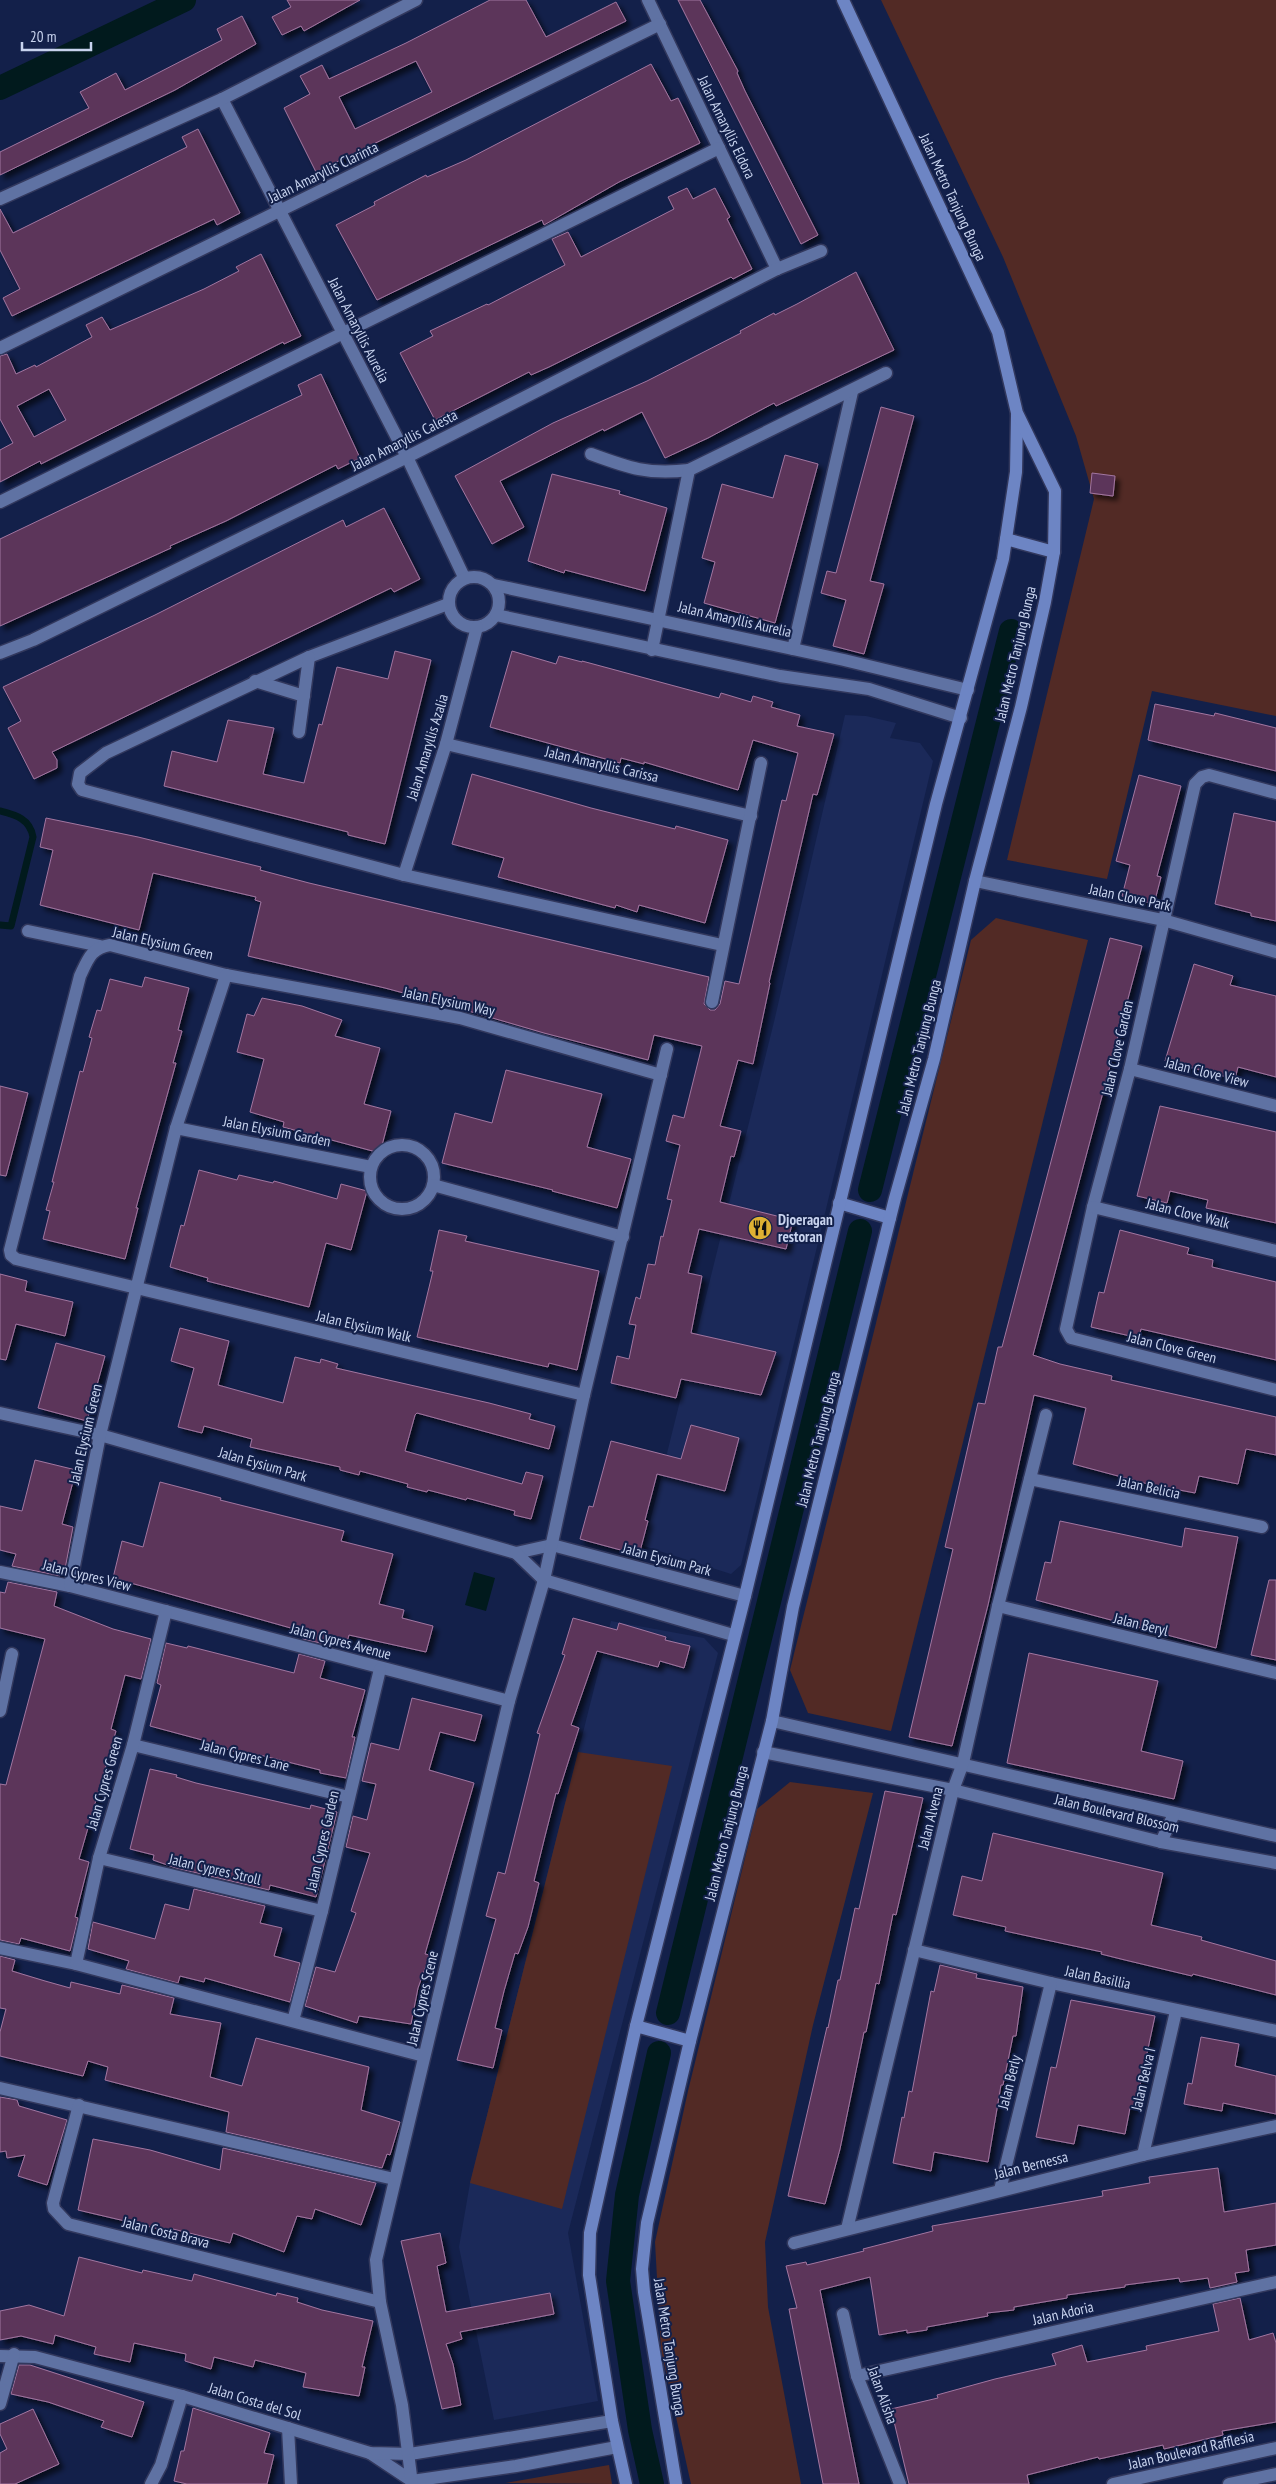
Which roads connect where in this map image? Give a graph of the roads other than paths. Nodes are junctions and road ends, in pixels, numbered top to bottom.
1 (416, 0) edge
2 (648, 0) edge
3 (843, 0) edge
4 (660, 24) junction
5 (222, 99) junction
6 (719, 148) junction
7 (0, 200) edge
8 (280, 211) junction
9 (821, 251) dead end
10 (777, 269) junction
11 (342, 334) junction
12 (1, 344) edge
13 (886, 373) dead end
14 (852, 392) junction
15 (1017, 413) junction
16 (591, 454) dead end
17 (407, 457) junction
18 (689, 470) junction
19 (0, 502) edge
20 (1006, 540) junction
21 (1054, 552) junction
22 (464, 578) junction
23 (494, 584) junction
24 (448, 604) junction
25 (496, 615) junction
26 (660, 619) junction
27 (478, 628) junction
28 (793, 649) junction
29 (652, 650) junction
30 (0, 653) edge
31 (309, 657) junction
32 (878, 668) junction
33 (255, 681) junction
34 (872, 690) junction
35 (968, 690) junction
36 (304, 696) junction
37 (961, 718) junction
38 (299, 732) dead end
39 (446, 744) junction
40 (761, 763) dead end
41 (1276, 793) edge
42 (751, 816) junction
43 (404, 875) junction
44 (975, 881) junction
45 (1163, 920) junction
46 (28, 931) dead end
47 (722, 945) junction
48 (100, 946) junction
49 (1276, 952) edge
50 (226, 975) junction
51 (712, 1002) dead end
52 (668, 1049) dead end
53 (1130, 1069) junction
54 (661, 1075) junction
55 (1276, 1106) edge
56 (176, 1128) junction
57 (371, 1167) junction
58 (433, 1185) junction
59 (839, 1203) junction
60 (1093, 1207) junction
61 (890, 1218) junction
62 (623, 1238) junction
63 (1276, 1251) edge
64 (136, 1289) junction
65 (1066, 1329) joint
66 (1276, 1390) edge
67 (584, 1395) junction
68 (0, 1413) edge
69 (1046, 1415) dead end
70 (100, 1434) junction
71 (1030, 1479) junction
72 (1262, 1527) dead end
73 (552, 1545) junction
74 (516, 1553) junction
75 (0, 1572) edge
76 (544, 1580) junction
77 (70, 1586) junction
78 (745, 1596) junction
79 (998, 1606) junction
80 (166, 1611) junction
81 (733, 1635) junction
82 (12, 1654) dead end
83 (380, 1669) junction
84 (1276, 1673) edge
85 (509, 1701) junction
86 (0, 1706) edge
87 (772, 1721) junction
88 (133, 1745) junction
89 (763, 1752) junction
90 (963, 1763) junction
91 (953, 1790) junction
92 (349, 1797) junction
93 (1174, 1814) junction
94 (1276, 1836) edge
95 (1161, 1842) junction
96 (100, 1858) junction
97 (1276, 1863) edge
98 (322, 1911) junction
99 (0, 1948) edge
100 (914, 1950) junction
101 (76, 1964) junction
102 (1051, 1983) junction
103 (1176, 2010) junction
104 (293, 2021) junction
105 (636, 2026) junction
106 (1276, 2031) edge
107 (690, 2040) junction
108 (424, 2056) junction
109 (0, 2088) edge
110 (79, 2105) junction
111 (1276, 2126) edge
112 (1142, 2155) junction
113 (394, 2179) junction
114 (1000, 2190) junction
115 (847, 2229) junction
116 (794, 2243) dead end
117 (1276, 2282) edge
118 (380, 2302) junction
119 (843, 2314) dead end
120 (14, 2354) junction
121 (0, 2356) edge
122 (857, 2376) junction
123 (182, 2396) junction
124 (0, 2404) edge
125 (612, 2421) junction
126 (288, 2428) junction
127 (617, 2447) junction
128 (1276, 2448) edge
129 (370, 2453) junction
130 (410, 2454) junction
131 (1276, 2474) edge
132 (412, 2482) edge
133 (151, 2484) edge
134 (291, 2484) edge
135 (626, 2484) edge
136 (676, 2484) edge
137 (900, 2484) edge
138 (1113, 2484) edge
139 (1229, 2484) edge

1 - 5 street
2 - 4 street, Jalan Amaryllis Eldora
3 - 15 main road, Jalan Metro Tanjung Bunga
4 - 6 street, Jalan Amaryllis Eldora
4 - 8 street, Jalan Amaryllis Clarinta
5 - 7 street
5 - 8 street, Jalan Amaryllis Aurelia
6 - 10 street, Jalan Amaryllis Eldora
6 - 11 street
8 - 11 street, Jalan Amaryllis Aurelia
8 - 12 street, Jalan Amaryllis Clarinta
9 - 10 street, Jalan Amaryllis Calesta
10 - 17 street, Jalan Amaryllis Calesta
11 - 17 street, Jalan Amaryllis Aurelia
11 - 19 street
13 - 14 street
14 - 18 street
14 - 28 street
15 - 20 main road, Jalan Metro Tanjung Bunga
15 - 21 main road, Jalan Metro Tanjung Bunga
16 - 18 street
17 - 22 street, Jalan Amaryllis Aurelia
17 - 30 street, Jalan Amaryllis Calesta
18 - 26 street
20 - 21 main road
20 - 35 main road, Jalan Metro Tanjung Bunga
21 - 44 main road, Jalan Metro Tanjung Bunga
22 - 23 street
22 - 24 street
23 - 25 street
23 - 26 street, Jalan Amaryllis Aurelia
24 - 27 street
24 - 31 street
25 - 27 street
25 - 29 street
26 - 28 street, Jalan Amaryllis Aurelia
26 - 29 street
27 - 39 street, Jalan Amaryllis Azalia
28 - 32 street, Jalan Amaryllis Aurelia
29 - 34 street
31 - 33 street
31 - 36 street
32 - 34 street
32 - 35 street, Jalan Amaryllis Aurelia
33 - 36 street
33 - 43 street
34 - 37 street
35 - 37 main road, Jalan Metro Tanjung Bunga
36 - 38 street
37 - 59 main road, Jalan Metro Tanjung Bunga
39 - 42 street, Jalan Amaryllis Carissa
39 - 43 street, Jalan Amaryllis Azalia
40 - 42 street
41 - 45 street, Jalan Clove Garden
42 - 47 street
43 - 47 street
44 - 45 street, Jalan Clove Park
44 - 61 main road, Jalan Metro Tanjung Bunga
45 - 49 street, Jalan Clove Park
45 - 53 street, Jalan Clove Garden
46 - 48 street
47 - 51 street
48 - 50 street, Jalan Elysium Green
48 - 64 street, Jalan Elysium Green
50 - 54 street, Jalan Elysium Way
50 - 56 street, Jalan Elysium Green
52 - 54 street, Jalan Cypres Scene
53 - 55 street, Jalan Clove View
53 - 60 street, Jalan Clove Garden
54 - 62 street, Jalan Cypres Scene
56 - 57 street, Jalan Elysium Garden
56 - 64 street, Jalan Elysium Green
57 - 58 street
57 - 58 street
58 - 62 street
59 - 61 main road
59 - 78 main road, Jalan Metro Tanjung Bunga
60 - 63 street, Jalan Clove Walk
60 - 65 street, Jalan Clove Garden
61 - 87 main road, Jalan Metro Tanjung Bunga
62 - 67 street, Jalan Cypres Scene
64 - 67 street, Jalan Elysium Walk
64 - 70 street, Jalan Elysium Green
65 - 66 street, Jalan Clove Green
67 - 73 street, Jalan Cypres Scene
68 - 70 street, Jalan Eysium Park
69 - 71 street, Jalan Alvena
70 - 74 street, Jalan Eysium Park
70 - 77 street, Jalan Elysium Green
71 - 72 street, Jalan Belicia
71 - 79 street, Jalan Alvena
73 - 74 street
73 - 76 street, Jalan Cypres Scene
73 - 78 street, Jalan Eysium Park
74 - 76 street
75 - 77 street, Jalan Cypres View
76 - 81 street
76 - 85 street, Jalan Cypres Scene
77 - 80 street, Jalan Cypres View
78 - 81 main road, Jalan Metro Tanjung Bunga
79 - 84 street, Jalan Beryl
79 - 90 street, Jalan Alvena
80 - 83 street, Jalan Cypres Avenue
80 - 88 street, Jalan Cypres Green
81 - 105 main road, Jalan Metro Tanjung Bunga
82 - 86 street
83 - 85 street, Jalan Cypres Avenue
83 - 92 street, Jalan Cypres Garden
85 - 108 street, Jalan Cypres Scene
87 - 89 main road, Jalan Metro Tanjung Bunga
87 - 90 street, Jalan Boulevard Blossom
88 - 92 street, Jalan Cypres Lane
88 - 96 street, Jalan Cypres Green
89 - 91 street, Jalan Boulevard Blossom
89 - 107 main road, Jalan Metro Tanjung Bunga
90 - 91 street, Jalan Alvena
90 - 93 street, Jalan Boulevard Blossom
91 - 95 street, Jalan Boulevard Blossom
91 - 100 street, Jalan Alvena
92 - 98 street, Jalan Cypres Garden
93 - 94 street, Jalan Boulevard Blossom
93 - 95 street
95 - 97 street, Jalan Boulevard Blossom
96 - 98 street, Jalan Cypres Stroll
96 - 101 street, Jalan Cypres Green
98 - 104 street, Jalan Cypres Garden
99 - 101 street, Jalan Cypres Scene
100 - 102 street, Jalan Basillia
100 - 115 street, Jalan Alvena
101 - 104 street, Jalan Cypres Scene
102 - 103 street, Jalan Basillia
102 - 114 street, Jalan Berly
103 - 106 street, Jalan Basillia
103 - 112 street, Jalan Belva I
104 - 108 street, Jalan Cypres Scene
105 - 107 main road
105 - 125 main road, Jalan Metro Tanjung Bunga
107 - 136 main road, Jalan Metro Tanjung Bunga
108 - 113 street
109 - 110 street
110 - 113 street
110 - 118 street, Jalan Costa Brava
111 - 112 street, Jalan Bernessa
112 - 114 street, Jalan Bernessa
113 - 118 street
114 - 115 street, Jalan Bernessa
115 - 116 street, Jalan Bernessa
117 - 122 street, Jalan Adoria
118 - 130 street
119 - 122 street, Jalan Alisha
120 - 121 street, Jalan Costa del Sol
120 - 123 street, Jalan Costa del Sol
120 - 124 street
122 - 137 street, Jalan Alisha
123 - 126 street, Jalan Costa del Sol
123 - 133 street
125 - 127 main road, Jalan Metro Tanjung Bunga
125 - 130 street, Jalan Costa del Sol
126 - 129 street, Jalan Costa del Sol
126 - 134 street
127 - 132 street
127 - 135 main road, Jalan Metro Tanjung Bunga
128 - 138 street, Jalan Boulevard Rafflesia
129 - 130 street, Jalan Costa del Sol
129 - 132 street
130 - 132 street
131 - 139 street

